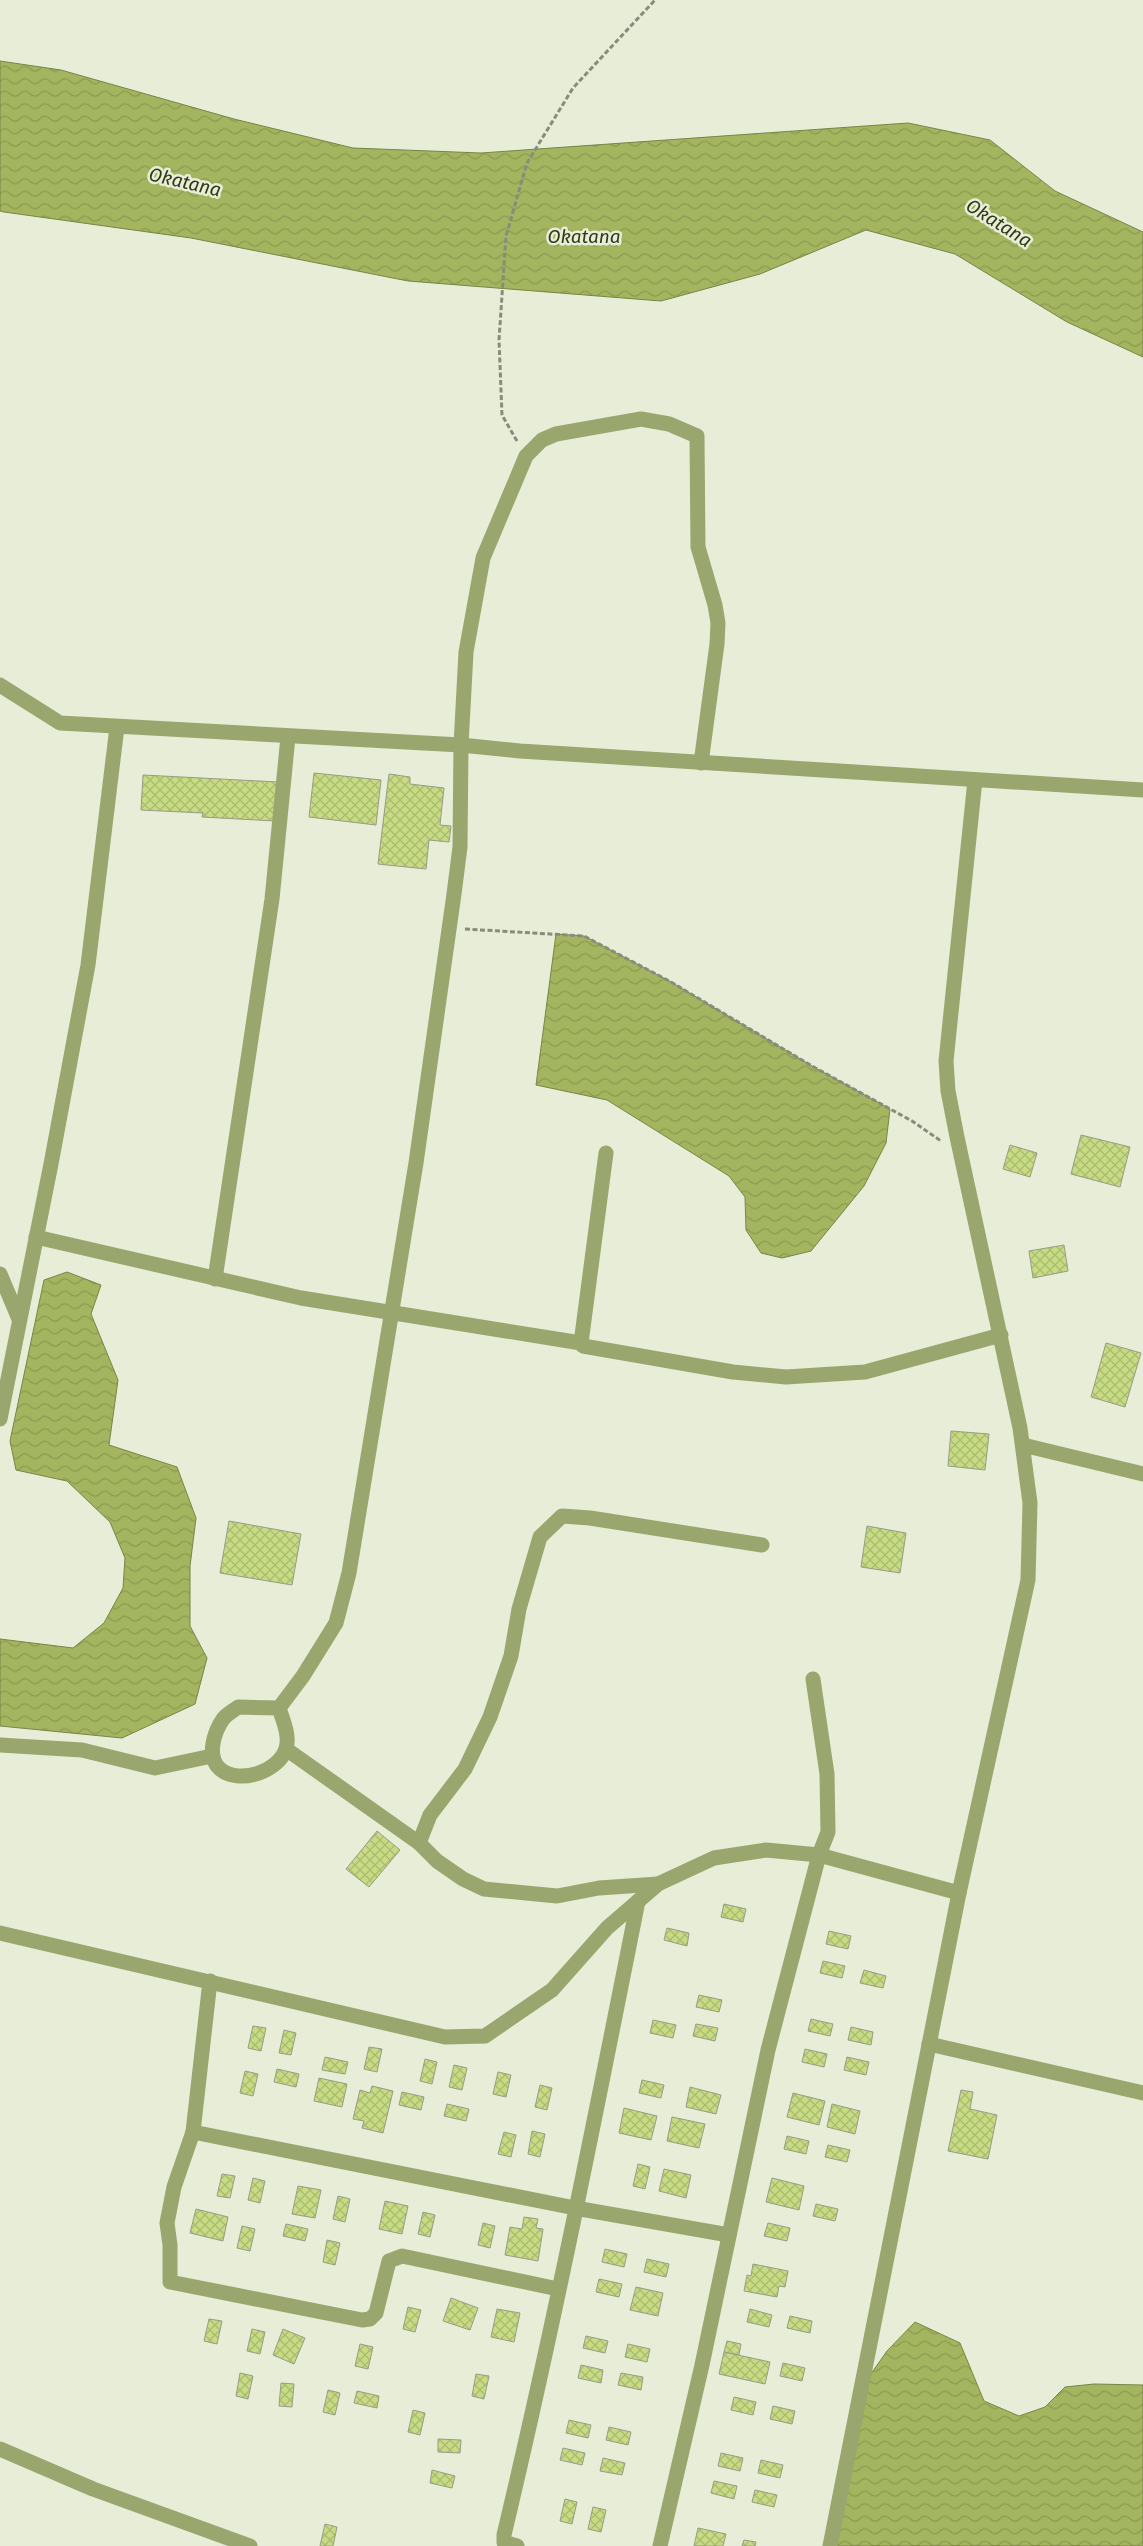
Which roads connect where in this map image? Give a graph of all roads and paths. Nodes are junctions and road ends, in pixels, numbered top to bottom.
1 (654, 0) edge
2 (526, 456) junction
3 (0, 685) edge
4 (117, 726) junction
5 (288, 737) junction
6 (461, 745) junction
7 (700, 763) junction
8 (975, 780) junction
9 (1143, 790) edge
10 (449, 928) junction
11 (606, 1153) dead end
12 (961, 1155) junction
13 (36, 1237) junction
14 (0, 1274) edge
15 (215, 1280) junction
16 (393, 1313) junction
17 (19, 1319) junction
18 (1001, 1335) junction
19 (580, 1343) junction
20 (0, 1420) edge
21 (1023, 1446) junction
22 (1143, 1474) edge
23 (762, 1545) dead end
24 (813, 1679) dead end
25 (279, 1708) junction
26 (0, 1745) edge
27 (286, 1750) junction
28 (212, 1756) junction
29 (419, 1843) junction
30 (819, 1855) junction
31 (658, 1884) junction
32 (959, 1893) junction
33 (638, 1901) junction
34 (0, 1933) edge
35 (210, 1981) junction
36 (929, 2044) junction
37 (1143, 2093) edge
38 (193, 2132) junction
39 (576, 2208) junction
40 (729, 2235) junction
41 (558, 2289) junction
42 (0, 2449) edge
43 (250, 2546) edge
44 (517, 2546) edge
45 (660, 2546) edge
46 (830, 2546) edge

1 - 2 path
2 - 6 street
2 - 7 street
3 - 4 street
4 - 5 street
4 - 13 street
5 - 6 street
5 - 15 street
6 - 7 street
6 - 10 street
7 - 8 street
8 - 9 street
8 - 12 street
10 - 12 path
10 - 16 street
11 - 19 street
12 - 18 street
13 - 15 street
13 - 17 street
14 - 17 street
15 - 16 street
16 - 19 street
16 - 25 street
17 - 20 street
18 - 19 street
18 - 21 street
21 - 22 street
21 - 32 street
23 - 29 street
24 - 30 street
25 - 27 street
25 - 28 street
26 - 28 street
27 - 28 street
27 - 29 street
29 - 31 street
30 - 31 street
30 - 32 street
30 - 40 street
31 - 33 street
32 - 36 street
33 - 35 street
33 - 39 street
34 - 35 street
35 - 38 street
36 - 37 street
36 - 46 street
38 - 39 street
38 - 41 street
39 - 40 street
39 - 41 street
40 - 45 street
41 - 44 street
42 - 43 street

